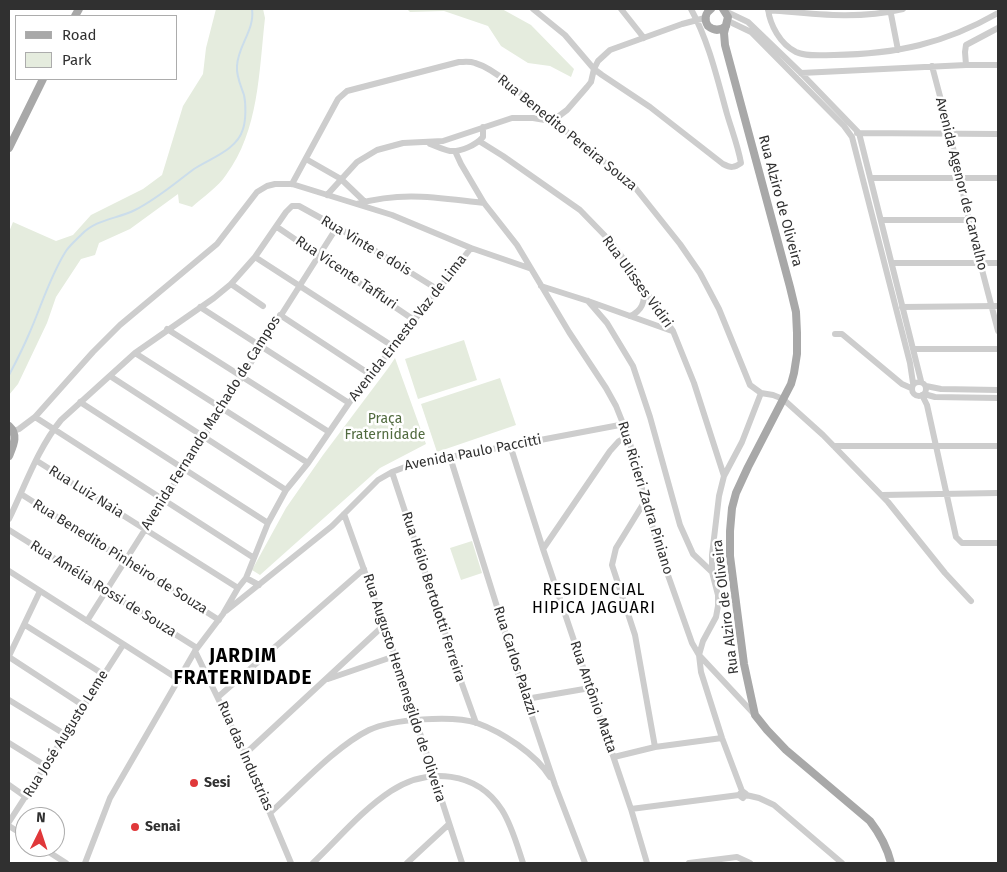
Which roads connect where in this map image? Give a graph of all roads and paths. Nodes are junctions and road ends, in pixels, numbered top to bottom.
1 (532, 9) edge
2 (621, 9) edge
3 (691, 9) edge
4 (902, 9) edge
5 (725, 10) edge
6 (768, 10) edge
7 (890, 10) edge
8 (998, 13) edge
9 (705, 14) edge
10 (727, 24) junction
11 (998, 28) edge
12 (711, 29) junction
13 (644, 38) junction
14 (725, 44) junction
15 (898, 50) junction
16 (966, 65) junction
17 (998, 65) edge
18 (932, 66) junction
19 (594, 68) junction
20 (801, 73) junction
21 (43, 80) edge
22 (551, 121) junction
23 (483, 127) junction
24 (859, 133) junction
25 (850, 134) junction
26 (950, 134) junction
27 (998, 134) edge
28 (443, 141) junction
29 (479, 141) junction
30 (424, 142) junction
31 (436, 146) junction
32 (9, 148) edge
33 (455, 151) junction
34 (306, 159) junction
35 (871, 178) junction
36 (958, 178) junction
37 (998, 178) edge
38 (341, 179) junction
39 (292, 184) junction
40 (327, 195) junction
41 (365, 202) junction
42 (484, 203) junction
43 (356, 204) junction
44 (881, 220) junction
45 (969, 220) junction
46 (277, 227) junction
47 (337, 227) junction
48 (471, 248) junction
49 (319, 255) junction
50 (255, 257) junction
51 (892, 263) junction
52 (980, 263) junction
53 (998, 263) edge
54 (530, 268) junction
55 (231, 284) junction
56 (299, 286) junction
57 (541, 286) junction
58 (644, 288) junction
59 (437, 289) junction
60 (588, 301) junction
61 (262, 306) dead end
62 (995, 306) edge
63 (902, 307) junction
64 (200, 308) junction
65 (280, 315) junction
66 (630, 316) junction
67 (414, 320) junction
68 (167, 329) junction
69 (673, 331) junction
70 (998, 331) edge
71 (835, 334) dead end
72 (260, 346) junction
73 (394, 347) junction
74 (912, 348) junction
75 (998, 349) edge
76 (135, 353) junction
77 (371, 375) junction
78 (110, 376) junction
79 (241, 376) junction
80 (921, 381) junction
81 (912, 386) junction
82 (926, 386) junction
83 (998, 390) edge
84 (762, 393) junction
85 (923, 394) junction
86 (998, 398) edge
87 (783, 399) junction
88 (80, 402) junction
89 (349, 403) junction
90 (222, 407) junction
91 (35, 417) junction
92 (625, 424) junction
93 (54, 428) junction
94 (10, 430) edge
95 (329, 432) junction
96 (203, 436) junction
97 (628, 436) junction
98 (510, 445) junction
99 (834, 446) junction
100 (936, 446) junction
101 (998, 446) edge
102 (9, 456) edge
103 (450, 457) junction
104 (37, 461) junction
105 (308, 463) junction
106 (184, 468) junction
107 (392, 472) junction
108 (724, 476) junction
109 (286, 490) junction
110 (948, 493) junction
111 (998, 493) edge
112 (21, 494) junction
113 (882, 495) junction
114 (164, 499) junction
115 (645, 501) junction
116 (344, 514) junction
117 (9, 519) edge
118 (268, 523) junction
119 (144, 529) junction
120 (9, 530) edge
121 (998, 543) edge
122 (543, 549) junction
123 (254, 558) junction
124 (124, 559) junction
125 (364, 569) junction
126 (9, 571) edge
127 (712, 572) junction
128 (246, 578) junction
129 (259, 585) junction
130 (238, 588) junction
131 (105, 590) junction
132 (40, 591) junction
133 (971, 601) dead end
134 (223, 614) junction
135 (219, 620) junction
136 (87, 621) junction
137 (25, 625) junction
138 (383, 626) junction
139 (123, 645) junction
140 (196, 649) junction
141 (698, 655) junction
142 (9, 656) edge
143 (395, 656) junction
144 (103, 674) junction
145 (178, 679) junction
146 (324, 680) junction
147 (590, 688) junction
148 (218, 697) junction
149 (526, 699) junction
150 (9, 700) edge
151 (84, 706) junction
152 (755, 715) junction
153 (415, 720) junction
154 (476, 723) junction
155 (66, 735) junction
156 (722, 738) junction
157 (9, 743) edge
158 (655, 747) junction
159 (246, 754) junction
160 (614, 757) junction
161 (46, 766) junction
162 (434, 776) junction
163 (555, 785) junction
164 (9, 786) edge
165 (742, 794) junction
166 (26, 797) junction
167 (632, 809) junction
168 (270, 813) junction
169 (9, 824) edge
170 (448, 825) junction
171 (85, 863) edge
172 (291, 863) edge
173 (313, 863) edge
174 (407, 863) edge
175 (462, 863) edge
176 (523, 863) edge
177 (585, 863) edge
178 (647, 863) edge
179 (690, 863) edge
180 (750, 863) edge
181 (842, 863) edge
182 (891, 863) edge

1 - 19 street
2 - 13 street
3 - 9 street
4 - 7 street
5 - 10 main road, Rua Alziro de Oliveira
5 - 20 street
6 - 7 street
6 - 15 street
7 - 15 street
8 - 15 street
9 - 12 main road, Rua Alziro de Oliveira
9 - 13 street
9 - 19 street
10 - 12 main road
10 - 14 main road, Rua Alziro de Oliveira
10 - 25 street
11 - 16 street
12 - 14 main road, Rua Alziro de Oliveira
13 - 19 street
14 - 87 main road, Rua Alziro de Oliveira
16 - 17 street
16 - 18 street
18 - 20 street
18 - 26 street, Avenida Agenor de Carvalho
19 - 22 street
20 - 24 street
21 - 32 main road
22 - 23 street
22 - 34 street, Rua Benedito Pereira Souza
22 - 84 street, Rua Benedito Pereira Souza
23 - 28 street
23 - 29 street
24 - 25 street
24 - 26 street
24 - 35 street
25 - 81 street
26 - 27 street
26 - 36 street, Avenida Agenor de Carvalho
28 - 30 street
28 - 31 street
29 - 33 street
29 - 58 street, Rua Ulisses Vidiri
30 - 31 street
30 - 38 street
31 - 33 street
33 - 42 street, Rua Ricieri Zadra Piniano
34 - 38 street
34 - 39 street
35 - 36 street
35 - 44 street
36 - 37 street
36 - 45 street, Avenida Agenor de Carvalho
38 - 40 street
38 - 41 street
39 - 40 street
39 - 91 street
40 - 43 street
41 - 42 street
41 - 43 street
42 - 54 street, Rua Ricieri Zadra Piniano
43 - 48 street
44 - 45 street
44 - 51 street
45 - 52 street, Avenida Agenor de Carvalho
46 - 47 street, Rua Vinte e dois
46 - 49 street, Rua Vicente Taffuri
46 - 50 street
47 - 49 street, Avenida Fernando Machado de Campos
47 - 59 street, Rua Vinte e dois
48 - 54 street
48 - 59 street, Avenida Ernesto Vaz de Lima
49 - 56 street, Avenida Fernando Machado de Campos
49 - 67 street, Rua Vicente Taffuri
50 - 55 street
50 - 56 street
51 - 52 street
51 - 63 street
52 - 53 street
52 - 62 street, Avenida Agenor de Carvalho
54 - 57 street, Rua Ricieri Zadra Piniano
55 - 61 street
55 - 64 street
56 - 65 street, Avenida Fernando Machado de Campos
56 - 73 street
57 - 60 street
57 - 92 street, Rua Ricieri Zadra Piniano
58 - 66 street
58 - 69 street, Rua Ulisses Vidiri
59 - 67 street, Avenida Ernesto Vaz de Lima
60 - 66 street
60 - 127 street
62 - 63 street
62 - 70 street, Avenida Agenor de Carvalho
63 - 74 street
64 - 68 street
64 - 72 street
65 - 72 street, Avenida Fernando Machado de Campos
65 - 77 street
66 - 69 street
67 - 73 street, Avenida Ernesto Vaz de Lima
68 - 76 street
68 - 79 street
69 - 108 street, Rua Ulisses Vidiri
71 - 81 street
72 - 79 street, Avenida Fernando Machado de Campos
72 - 89 street
73 - 77 street, Avenida Ernesto Vaz de Lima
74 - 75 street
74 - 80 street
76 - 78 street
76 - 90 street
77 - 89 street, Avenida Ernesto Vaz de Lima
78 - 88 street
78 - 96 street
79 - 90 street, Avenida Fernando Machado de Campos
79 - 95 street
80 - 81 street
80 - 82 street
81 - 85 street
82 - 83 street
82 - 85 street
84 - 87 street
84 - 108 street
85 - 86 street
85 - 100 street
87 - 99 street
87 - 152 main road, Rua Alziro de Oliveira
88 - 93 street
88 - 106 street
89 - 95 street, Avenida Ernesto Vaz de Lima
90 - 96 street, Avenida Fernando Machado de Campos
90 - 105 street
91 - 93 street
91 - 94 street
92 - 97 street, Rua Ricieri Zadra Piniano
92 - 98 street, Avenida Paulo Paccitti
93 - 104 street
93 - 114 street
94 - 102 main road
95 - 105 street, Avenida Ernesto Vaz de Lima
96 - 106 street, Avenida Fernando Machado de Campos
96 - 109 street
97 - 115 street, Rua Ricieri Zadra Piniano
97 - 122 street
98 - 103 street, Avenida Paulo Paccitti
98 - 122 street, Rua Antônio Matta
99 - 100 street
99 - 113 street
100 - 101 street
100 - 110 street
103 - 107 street, Avenida Paulo Paccitti
103 - 149 street, Rua Carlos Palazzi
104 - 112 street
104 - 119 street, Rua Luiz Naia
105 - 109 street, Avenida Ernesto Vaz de Lima
106 - 114 street, Avenida Fernando Machado de Campos
106 - 118 street
107 - 116 street, Avenida Paulo Paccitti
107 - 154 street, Rua Hélio Bertolotti Ferreira
108 - 127 street
109 - 118 street, Avenida Ernesto Vaz de Lima
110 - 111 street
110 - 113 street
110 - 121 street
112 - 117 street
112 - 124 street, Rua Benedito Pinheiro de Souza
113 - 133 street
114 - 119 street, Avenida Fernando Machado de Campos
114 - 123 street
115 - 141 street, Rua Ricieri Zadra Piniano
115 - 158 street
116 - 125 street, Rua Augusto Hemenegildo de Oliveira
116 - 129 street, Avenida Paulo Paccitti
118 - 123 street, Avenida Ernesto Vaz de Lima
119 - 124 street, Avenida Fernando Machado de Campos
119 - 130 street, Rua Luiz Naia
120 - 131 street, Rua Amélia Rossi de Souza
122 - 147 street, Rua Antônio Matta
123 - 128 street, Avenida Ernesto Vaz de Lima
124 - 131 street, Avenida Fernando Machado de Campos
124 - 135 street, Rua Benedito Pinheiro de Souza
125 - 138 street, Rua Augusto Hemenegildo de Oliveira
125 - 148 street
126 - 132 street
127 - 141 street
128 - 129 street
128 - 130 street, Avenida Ernesto Vaz de Lima
129 - 134 street, Avenida Paulo Paccitti
130 - 134 street, Avenida Ernesto Vaz de Lima
131 - 136 street, Avenida Fernando Machado de Campos
131 - 140 street, Rua Amélia Rossi de Souza
132 - 136 street
132 - 137 street
134 - 135 street
135 - 140 street
136 - 139 street
137 - 142 street
137 - 144 street
138 - 143 street, Rua Augusto Hemenegildo de Oliveira
138 - 146 street
139 - 144 street, Rua José Augusto Leme
139 - 145 street
140 - 145 street
140 - 148 street, Rua das Industrias
141 - 152 street, Rua Ricieri Zadra Piniano
141 - 156 street
142 - 151 street
143 - 146 street
143 - 153 street, Rua Augusto Hemenegildo de Oliveira
144 - 151 street, Rua José Augusto Leme
145 - 171 street
146 - 159 street
147 - 149 street
147 - 160 street, Rua Antônio Matta
148 - 159 street, Rua das Industrias
149 - 163 street, Rua Carlos Palazzi
150 - 155 street
151 - 155 street, Rua José Augusto Leme
152 - 182 main road, Rua Alziro de Oliveira
153 - 154 street
153 - 162 street, Rua Augusto Hemenegildo de Oliveira
153 - 168 street
154 - 163 street
155 - 161 street, Rua José Augusto Leme
156 - 158 street
156 - 165 street
157 - 161 street
158 - 160 street
159 - 168 street, Rua das Industrias
160 - 167 street, Rua Antônio Matta
161 - 166 street, Rua José Augusto Leme
162 - 170 street, Rua Augusto Hemenegildo de Oliveira
162 - 173 street
162 - 176 street
163 - 177 street, Rua Carlos Palazzi
164 - 166 street
165 - 167 street
165 - 181 street
166 - 169 street, Rua José Augusto Leme
167 - 178 street, Rua Antônio Matta
168 - 172 street, Rua das Industrias
170 - 174 street
170 - 175 street, Rua Augusto Hemenegildo de Oliveira
179 - 180 street

